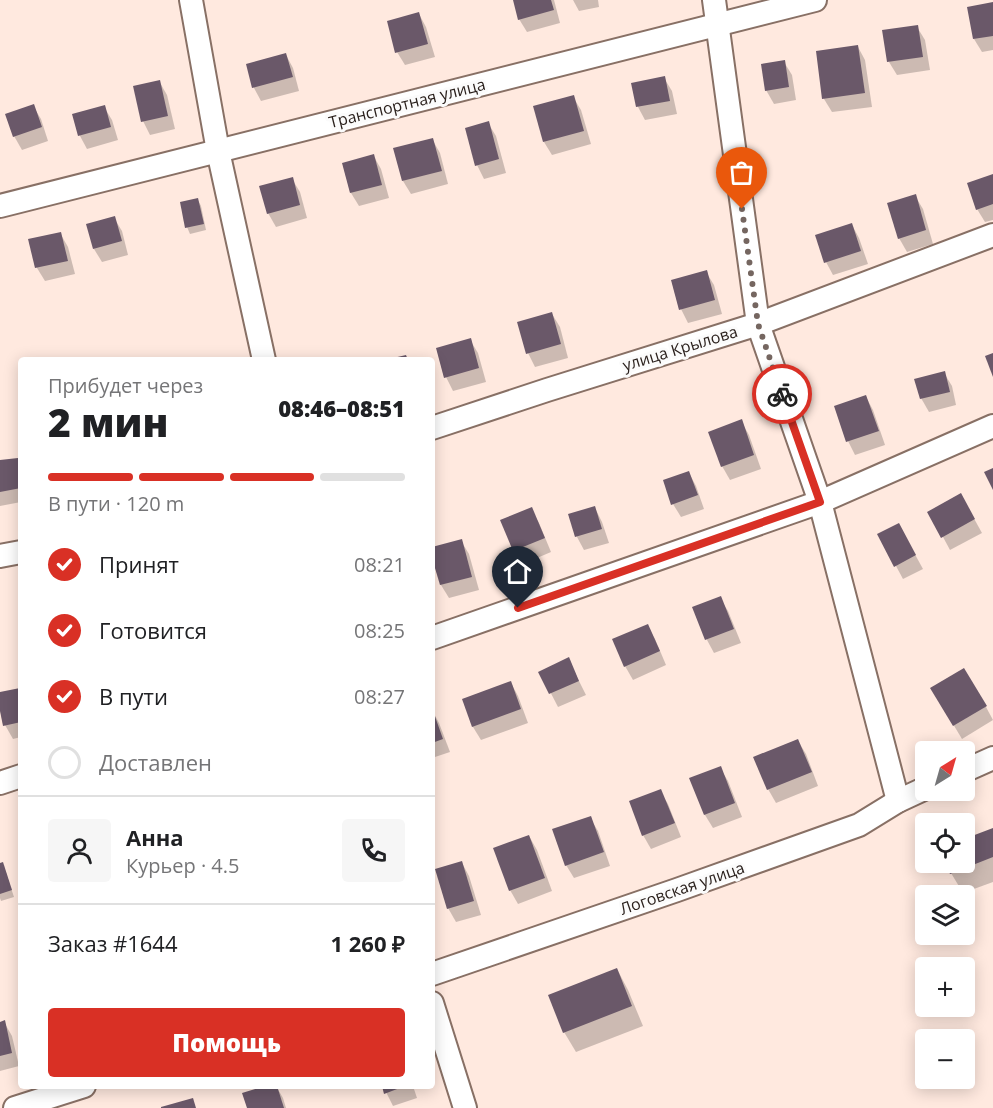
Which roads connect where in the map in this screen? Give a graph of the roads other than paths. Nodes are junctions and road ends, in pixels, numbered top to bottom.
1 (191, 0) edge
2 (714, 0) edge
3 (814, 0) edge
4 (717, 24) junction
5 (218, 151) junction
6 (0, 206) edge
7 (993, 235) edge
8 (758, 324) junction
9 (263, 357) edge
10 (993, 426) edge
11 (435, 427) edge
12 (820, 502) junction
13 (18, 553) edge
14 (0, 556) edge
15 (435, 637) edge
16 (993, 758) edge
17 (975, 766) edge
18 (18, 777) edge
19 (0, 783) edge
20 (915, 793) edge
21 (898, 801) junction
22 (435, 973) edge
23 (435, 1013) edge
24 (75, 1089) edge
25 (15, 1108) edge
26 (465, 1108) edge

1 - 5 street
2 - 4 street
3 - 4 street, Транспортная улица
4 - 5 street, Транспортная улица
4 - 8 street
5 - 6 street, Транспортная улица
5 - 9 street
7 - 8 street, улица Крылова
8 - 11 street, улица Крылова
8 - 12 street
10 - 12 street
12 - 15 street
12 - 21 street
13 - 14 street
16 - 17 street
18 - 19 street
20 - 21 street, Логовская улица
21 - 22 street, Логовская улица
23 - 26 street
24 - 25 street

